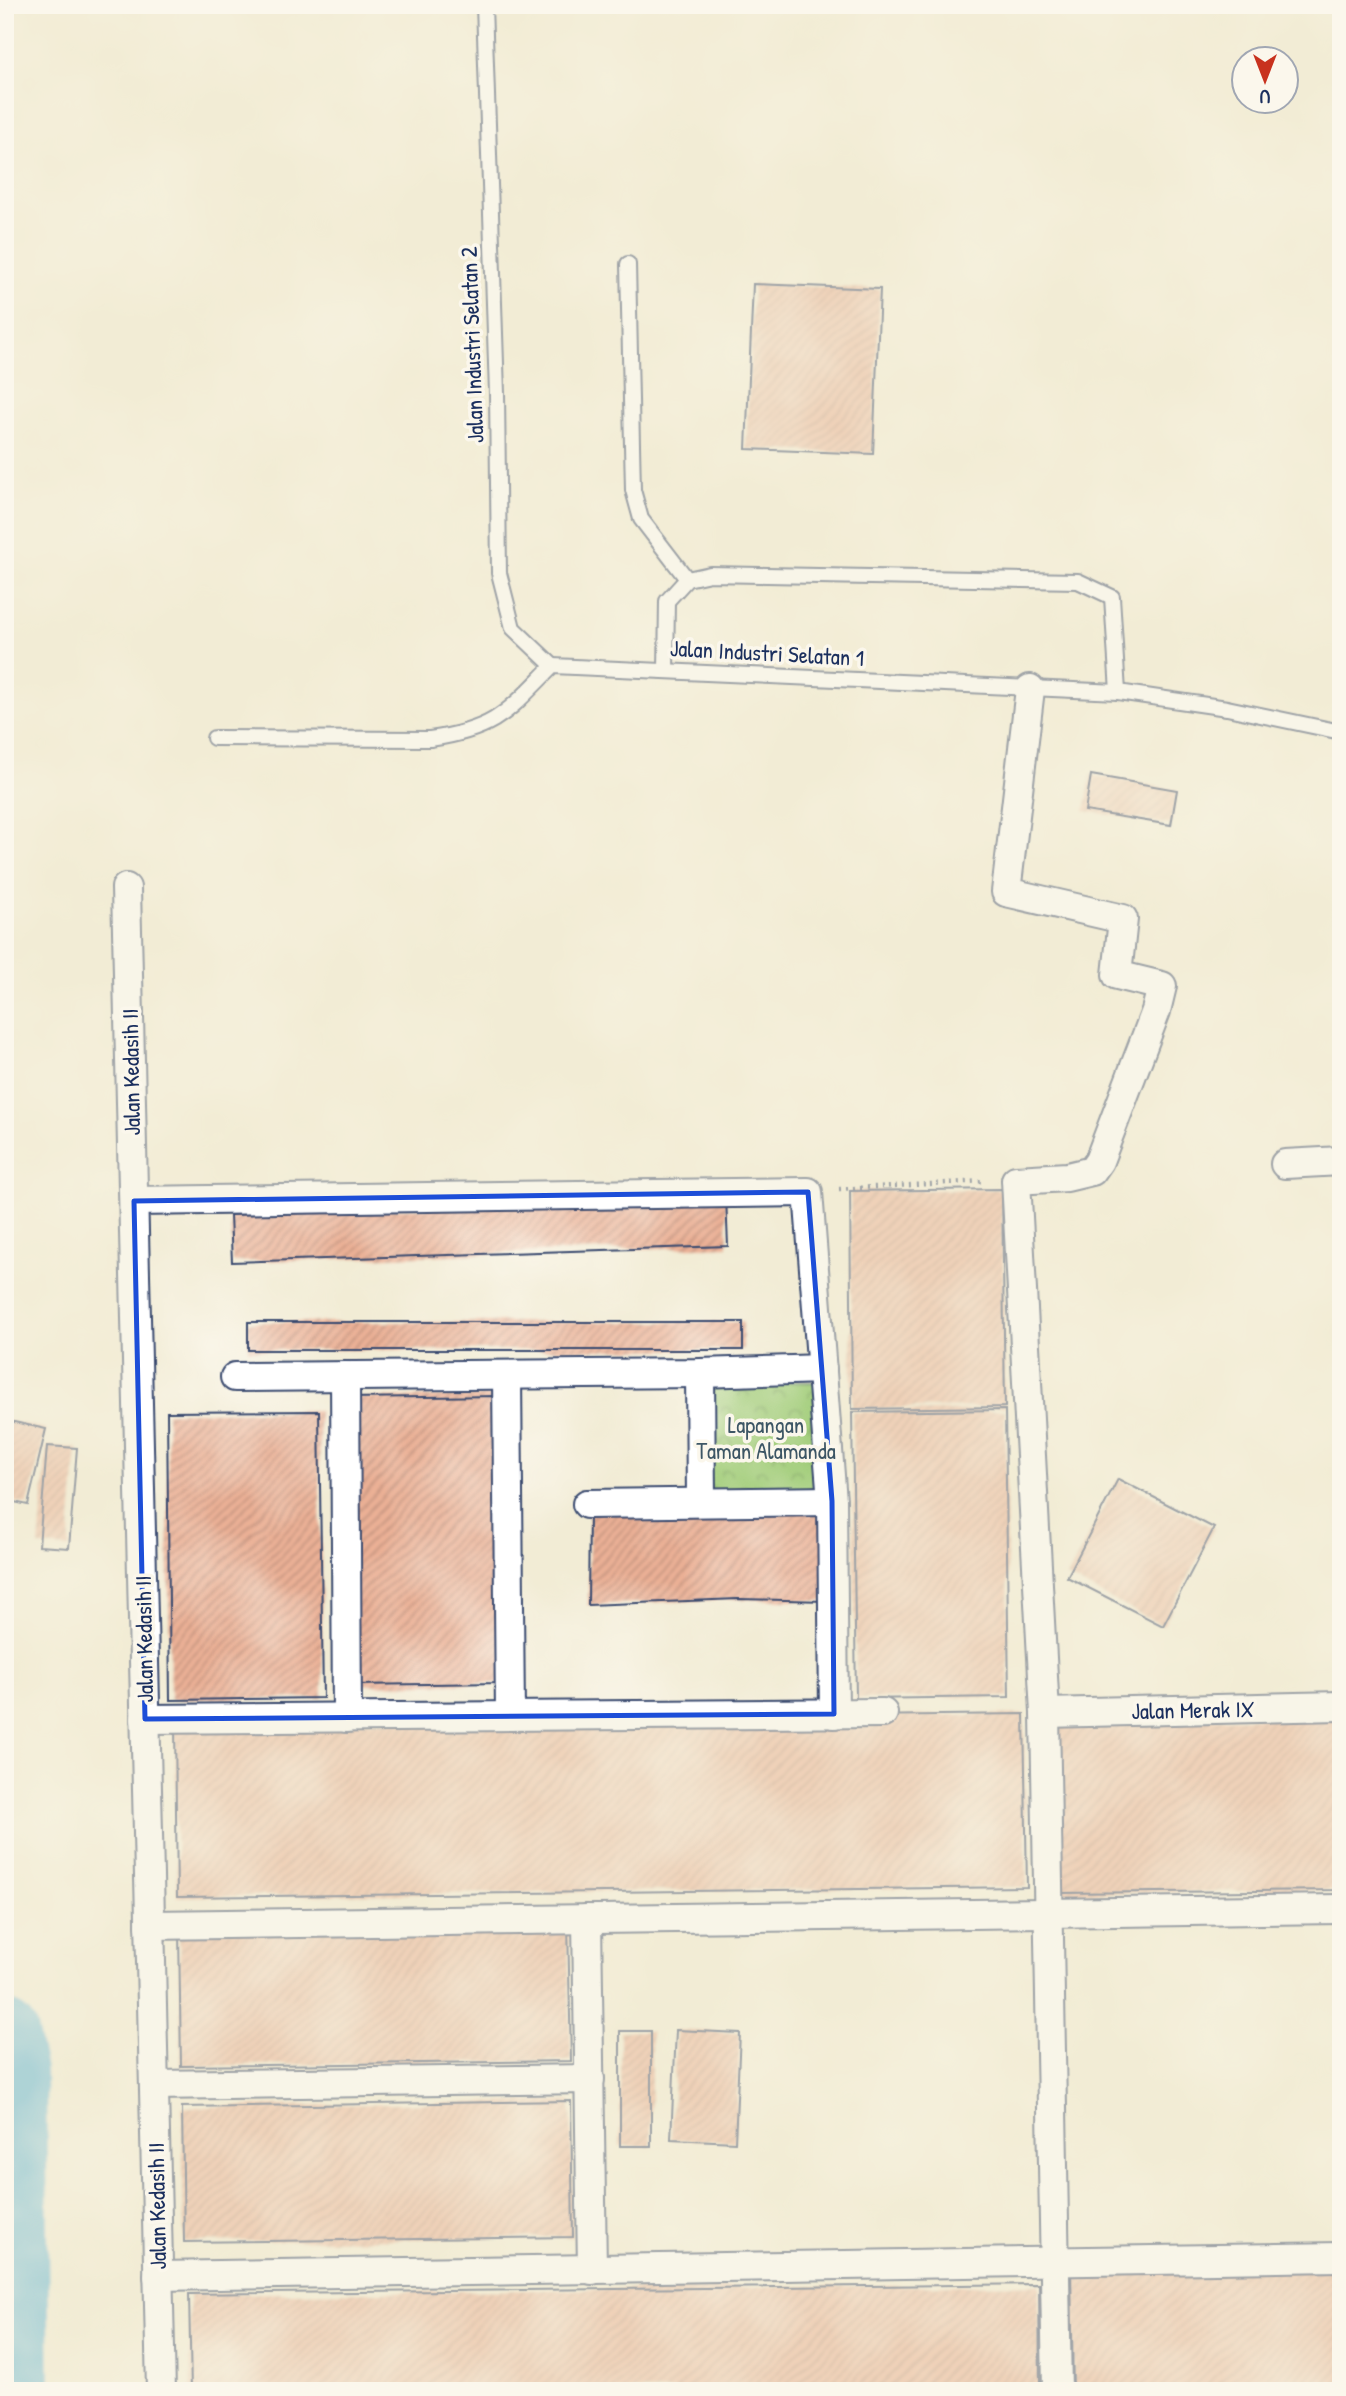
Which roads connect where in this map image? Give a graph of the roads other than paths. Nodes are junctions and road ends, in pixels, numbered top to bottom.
1 (484, 5) edge
2 (628, 264) dead end
3 (687, 579) junction
4 (552, 666) junction
5 (666, 671) junction
6 (1030, 689) junction
7 (1118, 692) junction
8 (1341, 732) edge
9 (214, 738) dead end
10 (126, 888) dead end
11 (1341, 1161) edge
12 (1285, 1164) dead end
13 (134, 1201) junction
14 (822, 1369) junction
15 (700, 1373) junction
16 (507, 1375) junction
17 (345, 1376) junction
18 (235, 1377) dead end
19 (832, 1501) junction
20 (701, 1502) junction
21 (587, 1504) dead end
22 (1341, 1706) edge
23 (883, 1713) dead end
24 (1045, 1713) junction
25 (834, 1714) junction
26 (510, 1716) junction
27 (347, 1718) junction
28 (145, 1719) junction
29 (1341, 1909) edge
30 (1049, 1913) junction
31 (587, 1919) junction
32 (150, 1925) junction
33 (590, 2078) junction
34 (154, 2085) junction
35 (1341, 2257) edge
36 (1055, 2263) junction
37 (592, 2270) junction
38 (158, 2276) junction
39 (161, 2391) edge
40 (1057, 2391) edge

1 - 4 lane, Jalan Industri Selatan 2
2 - 3 lane
3 - 5 lane
3 - 7 lane
4 - 5 lane, Jalan Industri Selatan 1
4 - 9 lane
5 - 6 lane, Jalan Industri Selatan 1
6 - 7 lane, Jalan Industri Selatan 1
6 - 24 street
7 - 8 lane, Jalan Industri Selatan 1
10 - 13 street, Jalan Kedasih II
11 - 12 street
13 - 14 street
13 - 28 street, Jalan Kedasih II
14 - 15 street
14 - 19 street
15 - 16 street
15 - 20 street
16 - 17 street
16 - 26 street
17 - 18 street
17 - 27 street
19 - 20 street
19 - 25 street
20 - 21 street
22 - 24 street, Jalan Merak IX
23 - 25 street
24 - 30 street
25 - 26 street
26 - 27 street
27 - 28 street
28 - 32 street, Jalan Kedasih II
29 - 30 street
30 - 31 street
30 - 36 street
31 - 32 street
31 - 33 street
32 - 34 street, Jalan Kedasih II
33 - 34 street
33 - 37 street
34 - 38 street, Jalan Kedasih II
35 - 36 street
36 - 37 street
36 - 40 street
37 - 38 street
38 - 39 street, Jalan Kedasih II

